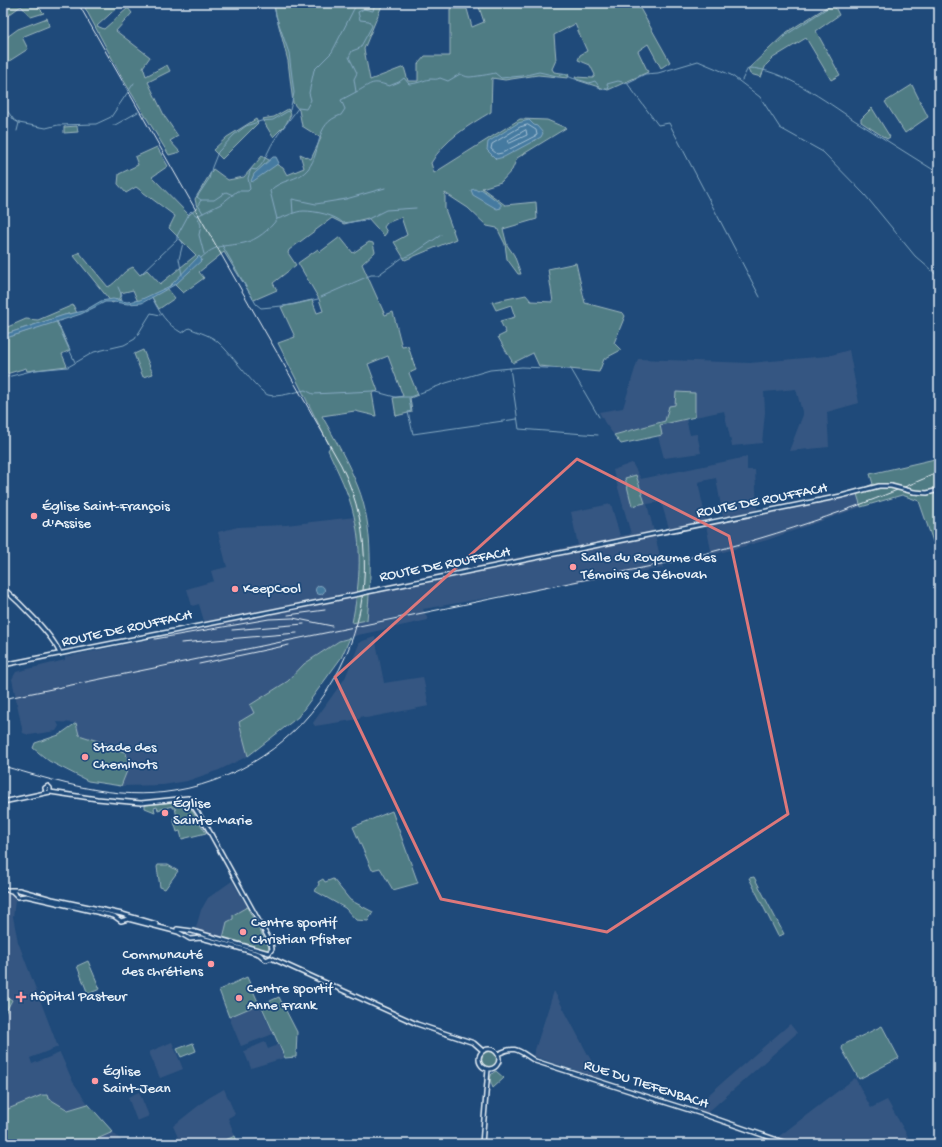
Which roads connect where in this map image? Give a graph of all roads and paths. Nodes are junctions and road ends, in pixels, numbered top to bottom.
1 (939, 490) edge
2 (3, 588) edge
3 (60, 654) junction
4 (3, 665) edge
5 (3, 802) edge
6 (5, 889) edge
7 (17, 892) junction
8 (21, 896) junction
9 (122, 915) junction
10 (118, 919) junction
11 (123, 921) junction
12 (189, 931) junction
13 (194, 932) junction
14 (188, 937) junction
15 (194, 938) junction
16 (269, 953) junction
17 (272, 958) junction
18 (265, 959) junction
19 (483, 1051) junction
20 (498, 1054) junction
21 (488, 1069) junction
22 (482, 1144) edge
23 (790, 1144) edge

1 - 3 main road, ROUTE DE ROUFFACH, bridge
2 - 3 main road
3 - 4 main road, ROUTE DE ROUFFACH
5 - 16 main road
6 - 7 main road
7 - 8 main road
7 - 8 main road
7 - 9 main road
8 - 10 main road
9 - 10 main road
9 - 11 main road
9 - 12 main road
10 - 11 main road
11 - 14 main road
12 - 13 main road
12 - 14 main road
13 - 15 main road
13 - 16 main road
14 - 15 main road
15 - 18 main road
16 - 17 main road
16 - 18 main road
17 - 18 main road
17 - 19 main road
19 - 20 main road
19 - 21 main road
20 - 21 main road
20 - 23 main road, RUE DU TIEFENBACH
21 - 22 main road

